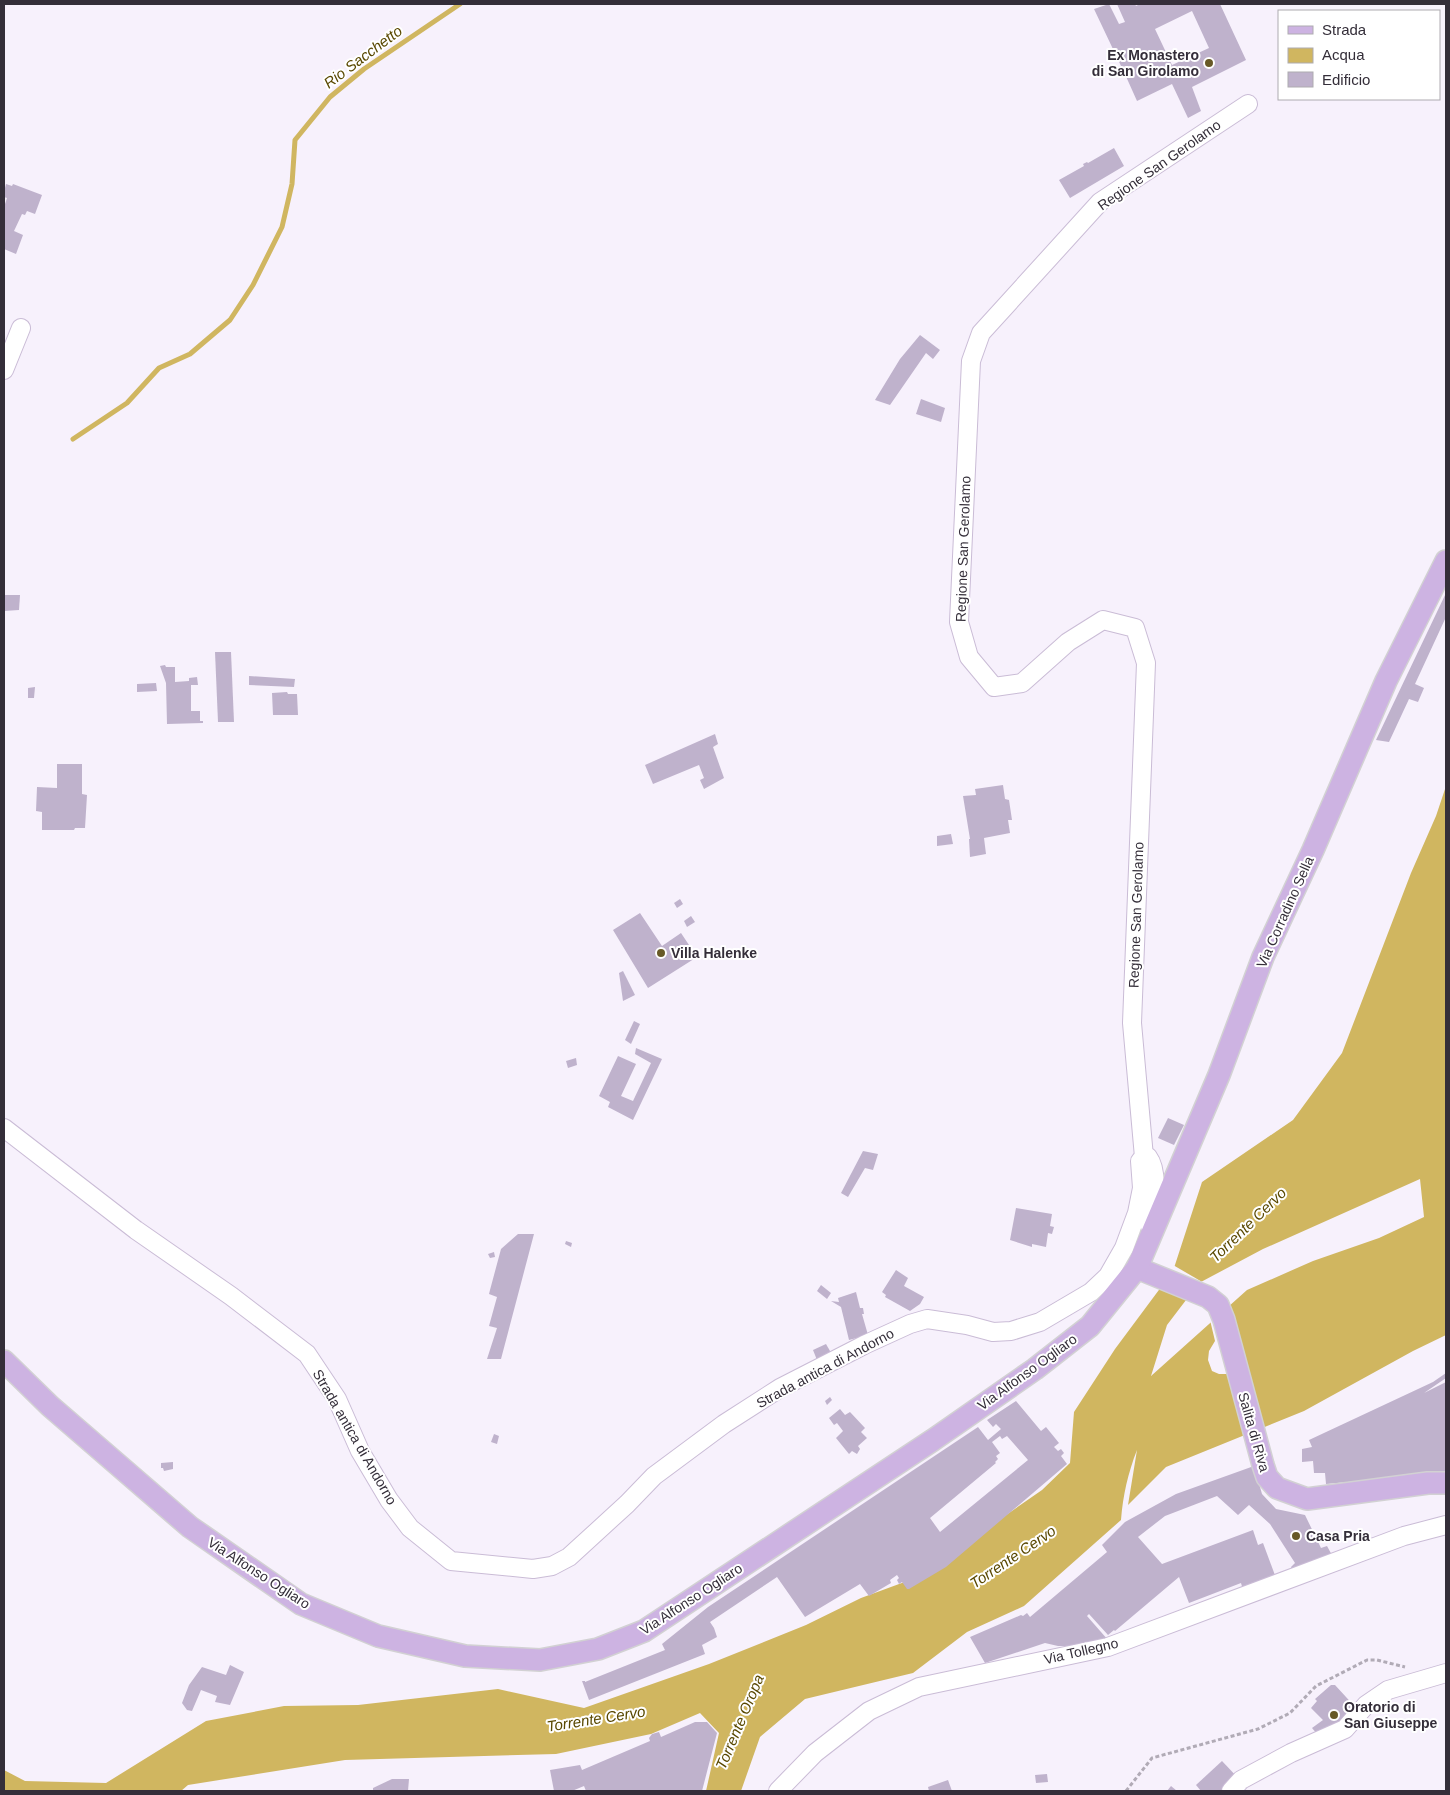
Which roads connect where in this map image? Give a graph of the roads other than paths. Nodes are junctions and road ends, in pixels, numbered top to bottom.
1 (1248, 104) dead end
2 (21, 328) dead end
3 (4, 370) edge
4 (1446, 561) edge
5 (4, 1128) edge
6 (1142, 1163) junction
7 (1147, 1246) junction
8 (1145, 1271) junction
9 (4, 1361) edge
10 (1446, 1483) edge
11 (1446, 1510) edge
12 (1446, 1525) edge
13 (1404, 1536) junction
14 (1446, 1673) edge
15 (778, 1791) edge
16 (1231, 1791) edge

1 - 6 street, Regione San Gerolamo
2 - 3 street
4 - 7 main road, Via Corradino Sella
5 - 6 street, Strada antica di Andorno
6 - 7 street
7 - 8 main road, Via Corradino Sella
8 - 9 main road, Via Alfonso Ogliaro
8 - 10 main road, Salita di Riva
11 - 13 street, Via Tollegno
12 - 13 street, Via Tollegno
13 - 15 street, Via Tollegno
14 - 16 street

